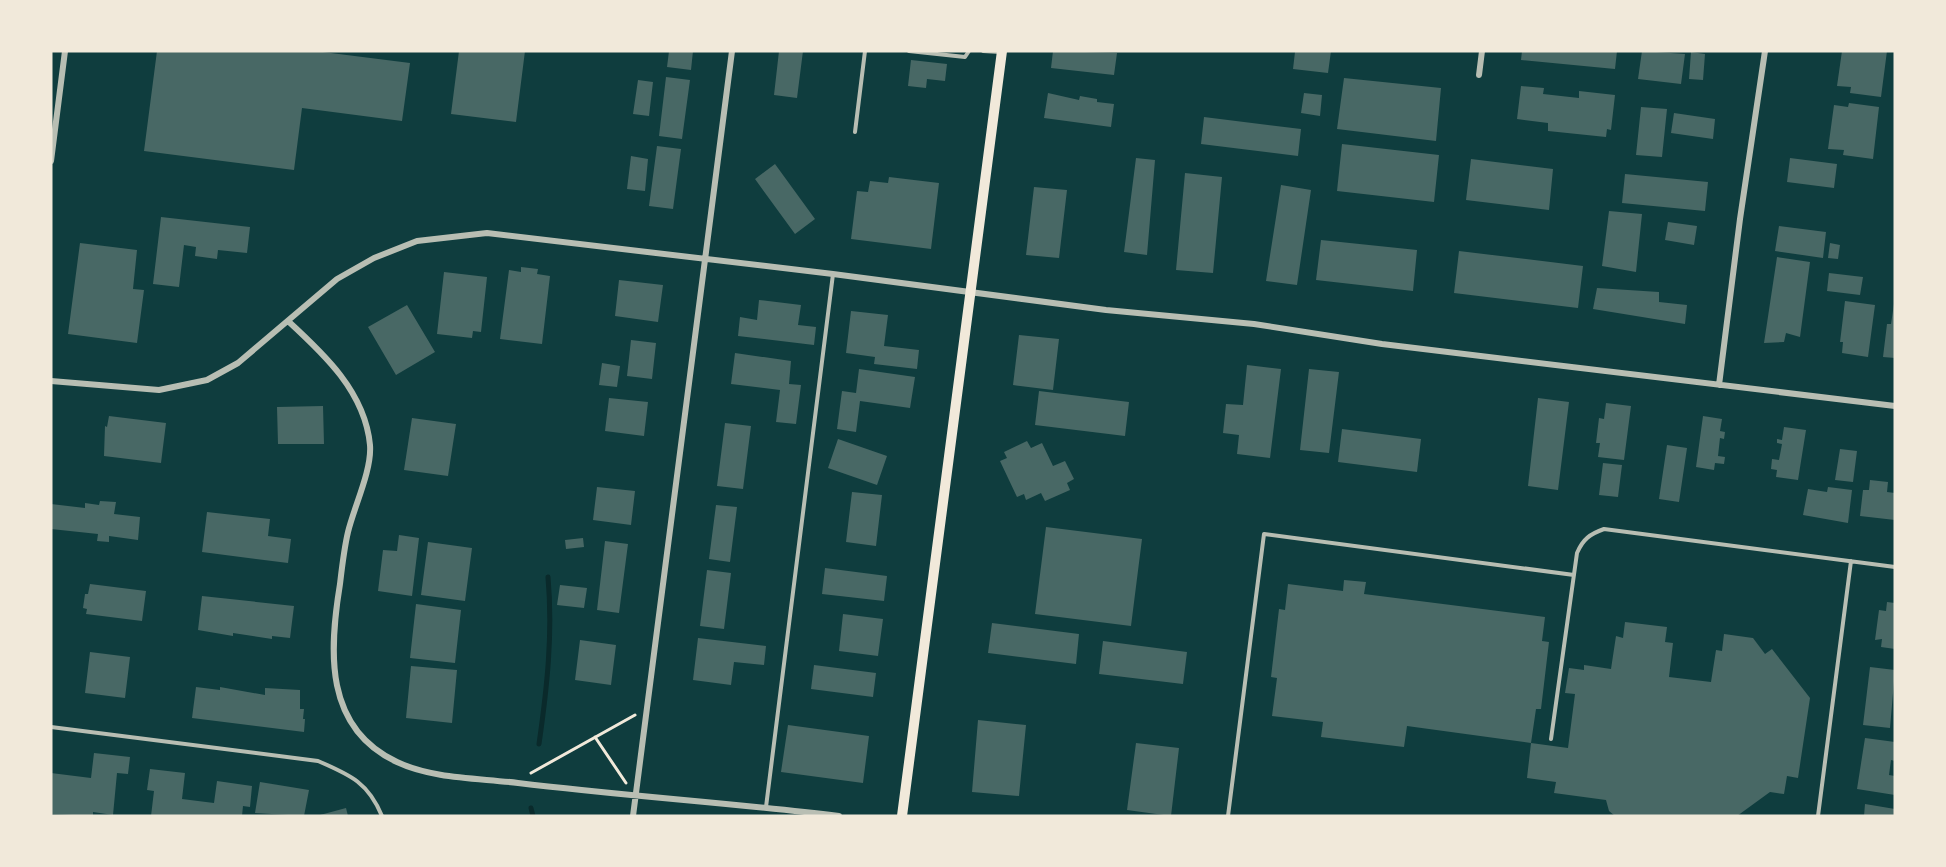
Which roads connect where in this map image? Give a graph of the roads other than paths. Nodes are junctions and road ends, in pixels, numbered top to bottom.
1 (65, 51) edge
2 (732, 51) edge
3 (865, 51) edge
4 (909, 51) edge
5 (969, 51) edge
6 (983, 51) edge
7 (1482, 51) edge
8 (1765, 51) edge
9 (1002, 52) edge
10 (1479, 75) dead end
11 (855, 132) dead end
12 (51, 161) edge
13 (705, 258) junction
14 (833, 274) junction
15 (972, 293) junction
16 (288, 321) junction
17 (51, 381) edge
18 (1719, 385) junction
19 (1895, 406) edge
20 (1851, 561) junction
21 (1895, 567) edge
22 (1574, 575) junction
23 (51, 727) edge
24 (1551, 739) dead end
25 (635, 797) junction
26 (766, 807) junction
27 (382, 816) edge
28 (633, 816) edge
29 (839, 816) edge
30 (902, 816) edge
31 (1228, 816) edge
32 (1818, 816) edge

1 - 12 street
2 - 13 street
3 - 11 lane
4 - 5 lane
6 - 9 lane
7 - 10 street
8 - 18 street
9 - 15 main road
13 - 14 street
13 - 16 street
13 - 25 street
14 - 15 street
14 - 26 lane
15 - 18 street
15 - 30 main road
16 - 17 street
16 - 25 street
18 - 19 street
20 - 21 lane
20 - 22 lane
20 - 32 lane
22 - 24 lane
22 - 31 lane
23 - 27 lane
25 - 26 street
25 - 28 street
26 - 29 street

